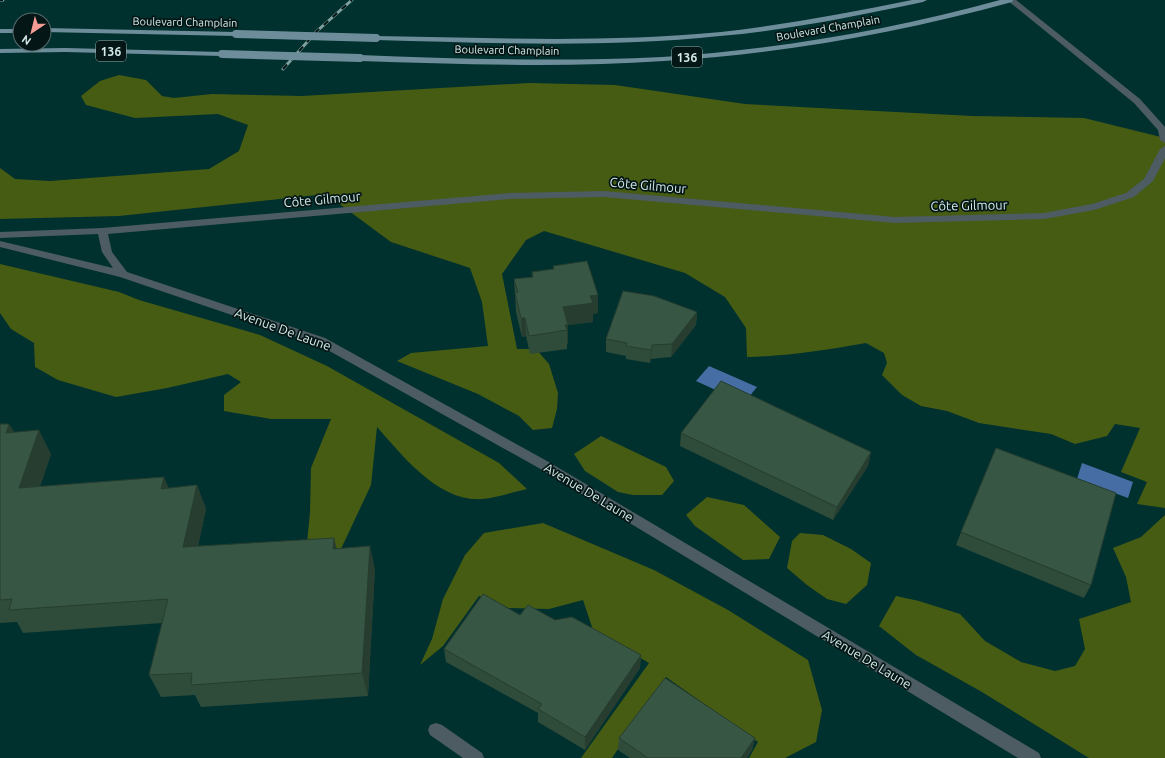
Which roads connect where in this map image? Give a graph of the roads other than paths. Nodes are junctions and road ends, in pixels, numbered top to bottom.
1 (923, 0) edge
2 (1010, 0) edge
3 (52, 30) edge
4 (0, 31) edge
5 (12, 31) edge
6 (0, 50) edge
7 (1165, 140) edge
8 (1165, 149) edge
9 (102, 231) junction
10 (0, 235) edge
11 (0, 244) edge
12 (123, 274) junction
13 (436, 730) dead end
14 (476, 758) edge
15 (1033, 758) edge

1 - 3 main road, Boulevard Champlain / 136, bridge
2 - 6 main road, Boulevard Champlain / 136, bridge
2 - 7 street
4 - 5 main road
8 - 9 street, Côte Gilmour
9 - 10 street, Côte Gilmour
9 - 12 street
11 - 12 street, Avenue De Laune
12 - 15 street, Avenue De Laune
13 - 14 street

